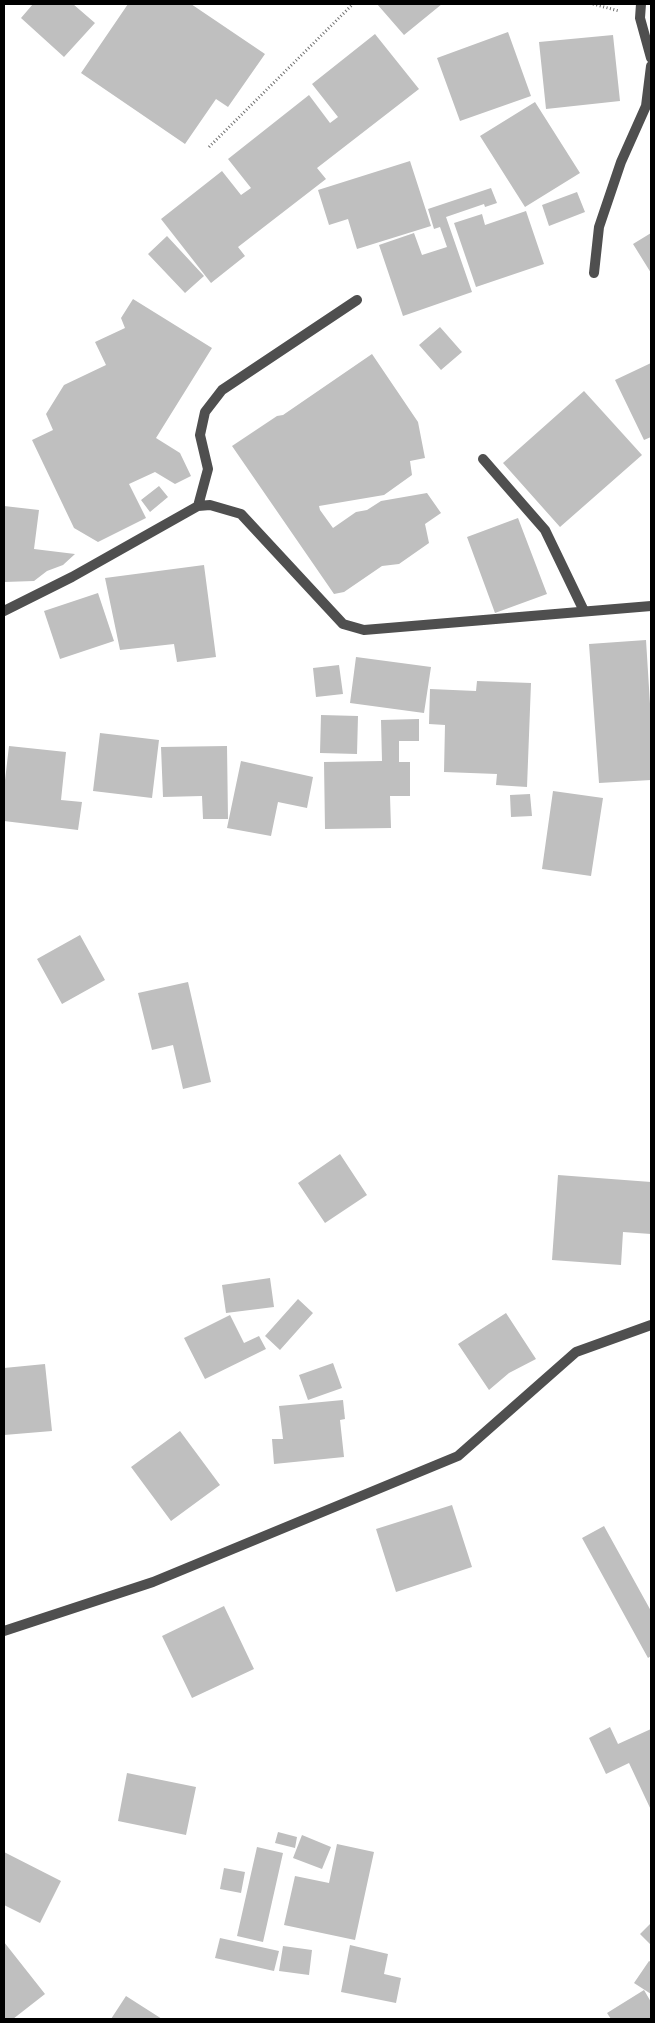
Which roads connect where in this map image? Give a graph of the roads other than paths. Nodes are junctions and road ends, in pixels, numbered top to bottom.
1 (641, 4) edge
2 (651, 58) edge
3 (651, 66) edge
4 (594, 273) dead end
5 (357, 300) dead end
6 (483, 459) dead end
7 (198, 506) junction
8 (651, 606) edge
9 (4, 611) edge
10 (584, 611) junction
11 (651, 1325) edge
12 (4, 1631) edge

1 - 2 street
3 - 4 street
5 - 7 street
6 - 10 street
7 - 9 street
7 - 10 street
8 - 10 street
11 - 12 street

